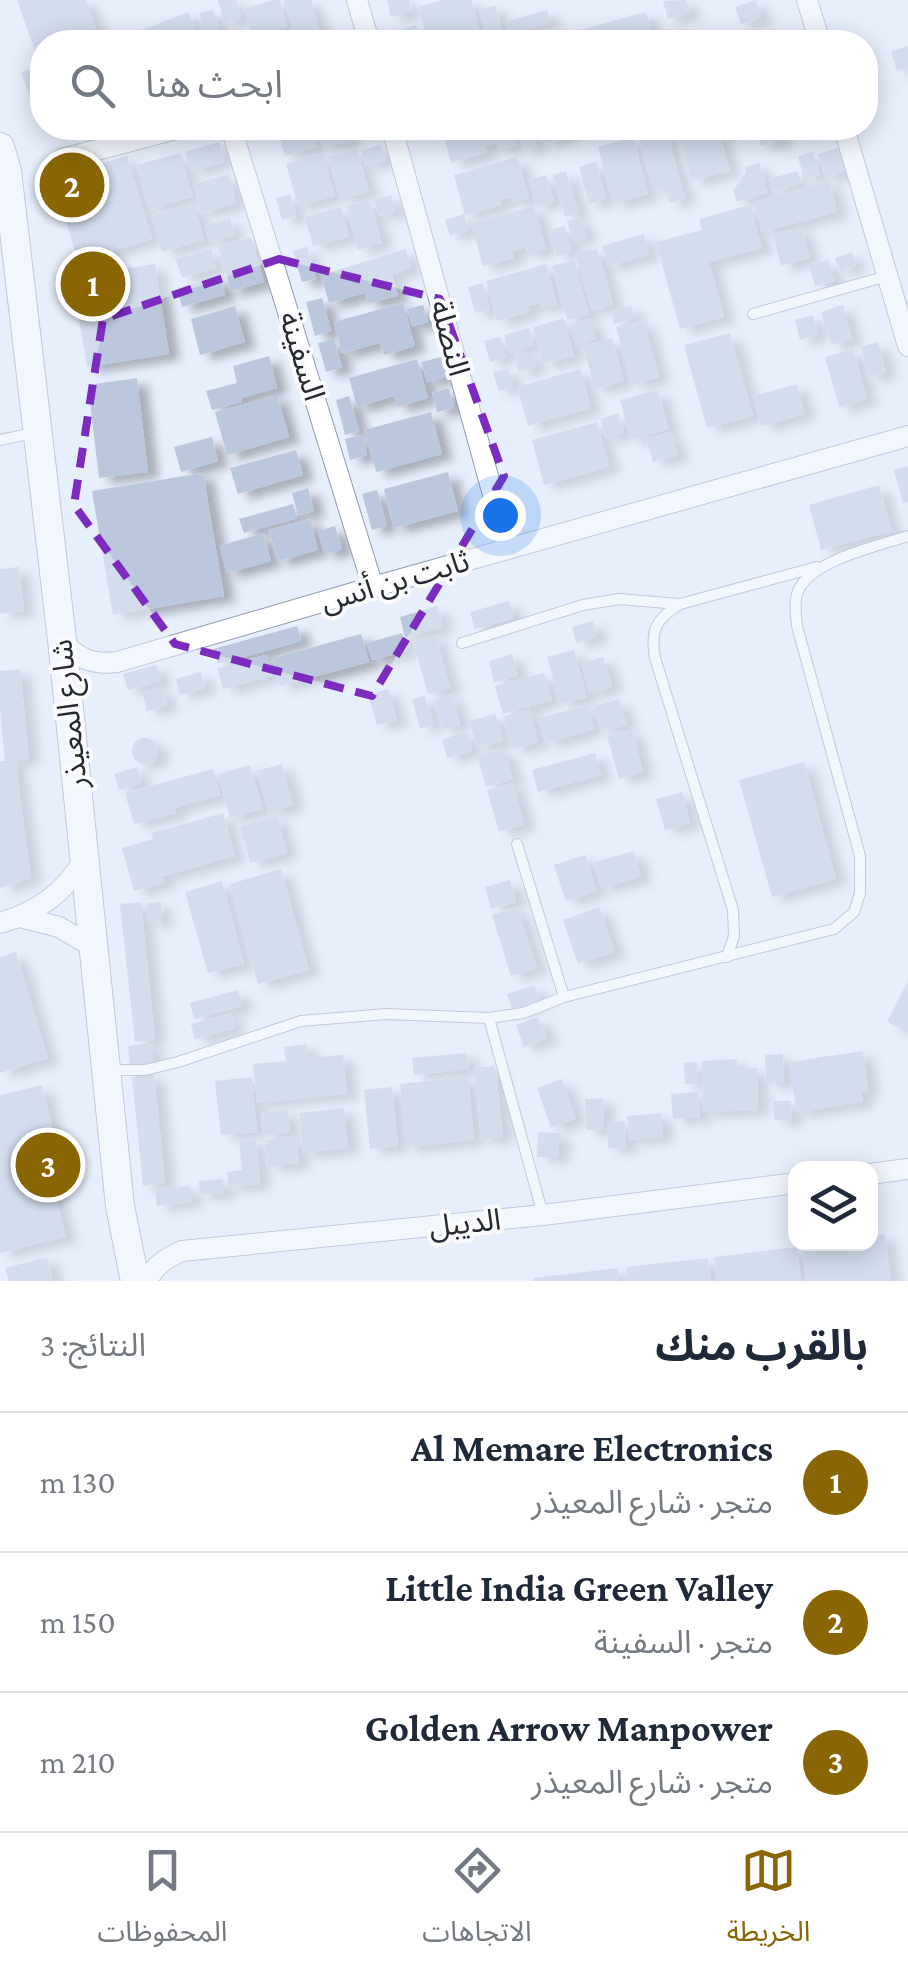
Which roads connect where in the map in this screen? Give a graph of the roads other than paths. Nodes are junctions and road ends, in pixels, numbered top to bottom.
1 (357, 0) edge
2 (807, 0) edge
3 (366, 30) edge
4 (816, 30) edge
5 (136, 140) edge
6 (235, 140) edge
7 (395, 140) edge
8 (848, 140) edge
9 (0, 147) edge
10 (63, 160) dead end
11 (888, 276) junction
12 (753, 314) dead end
13 (908, 346) edge
14 (38, 432) junction
15 (908, 436) edge
16 (0, 440) edge
17 (908, 536) edge
18 (508, 549) junction
19 (827, 564) junction
20 (373, 587) junction
21 (680, 604) junction
22 (62, 640) junction
23 (462, 644) dead end
24 (518, 844) dead end
25 (84, 859) junction
26 (10, 920) edge
27 (93, 948) junction
28 (727, 956) junction
29 (564, 998) junction
30 (489, 1018) junction
31 (105, 1070) junction
32 (908, 1170) edge
33 (878, 1173) edge
34 (788, 1185) edge
35 (543, 1215) junction
36 (135, 1281) edge
37 (147, 1281) edge

1 - 3 street
2 - 4 street
5 - 10 street
6 - 20 street, السفينة
7 - 18 street, النصلة
8 - 11 street
9 - 14 street, شارع المعيذر
11 - 12 lane
11 - 13 street
14 - 16 lane
14 - 22 street, شارع المعيذر
15 - 18 street, ثابت بن أنس
17 - 19 lane
18 - 20 street, ثابت بن أنس
19 - 21 lane
19 - 28 lane
20 - 22 street, ثابت بن أنس
21 - 23 lane
21 - 28 lane
22 - 25 street, شارع المعيذر
24 - 29 lane
25 - 26 street
25 - 27 street, شارع المعيذر
26 - 27 street
27 - 31 street, شارع المعيذر
28 - 29 lane
29 - 30 lane
30 - 31 lane
30 - 35 lane
31 - 36 street, شارع المعيذر
32 - 33 street
34 - 35 street, الديبل
35 - 37 street, الديبل

